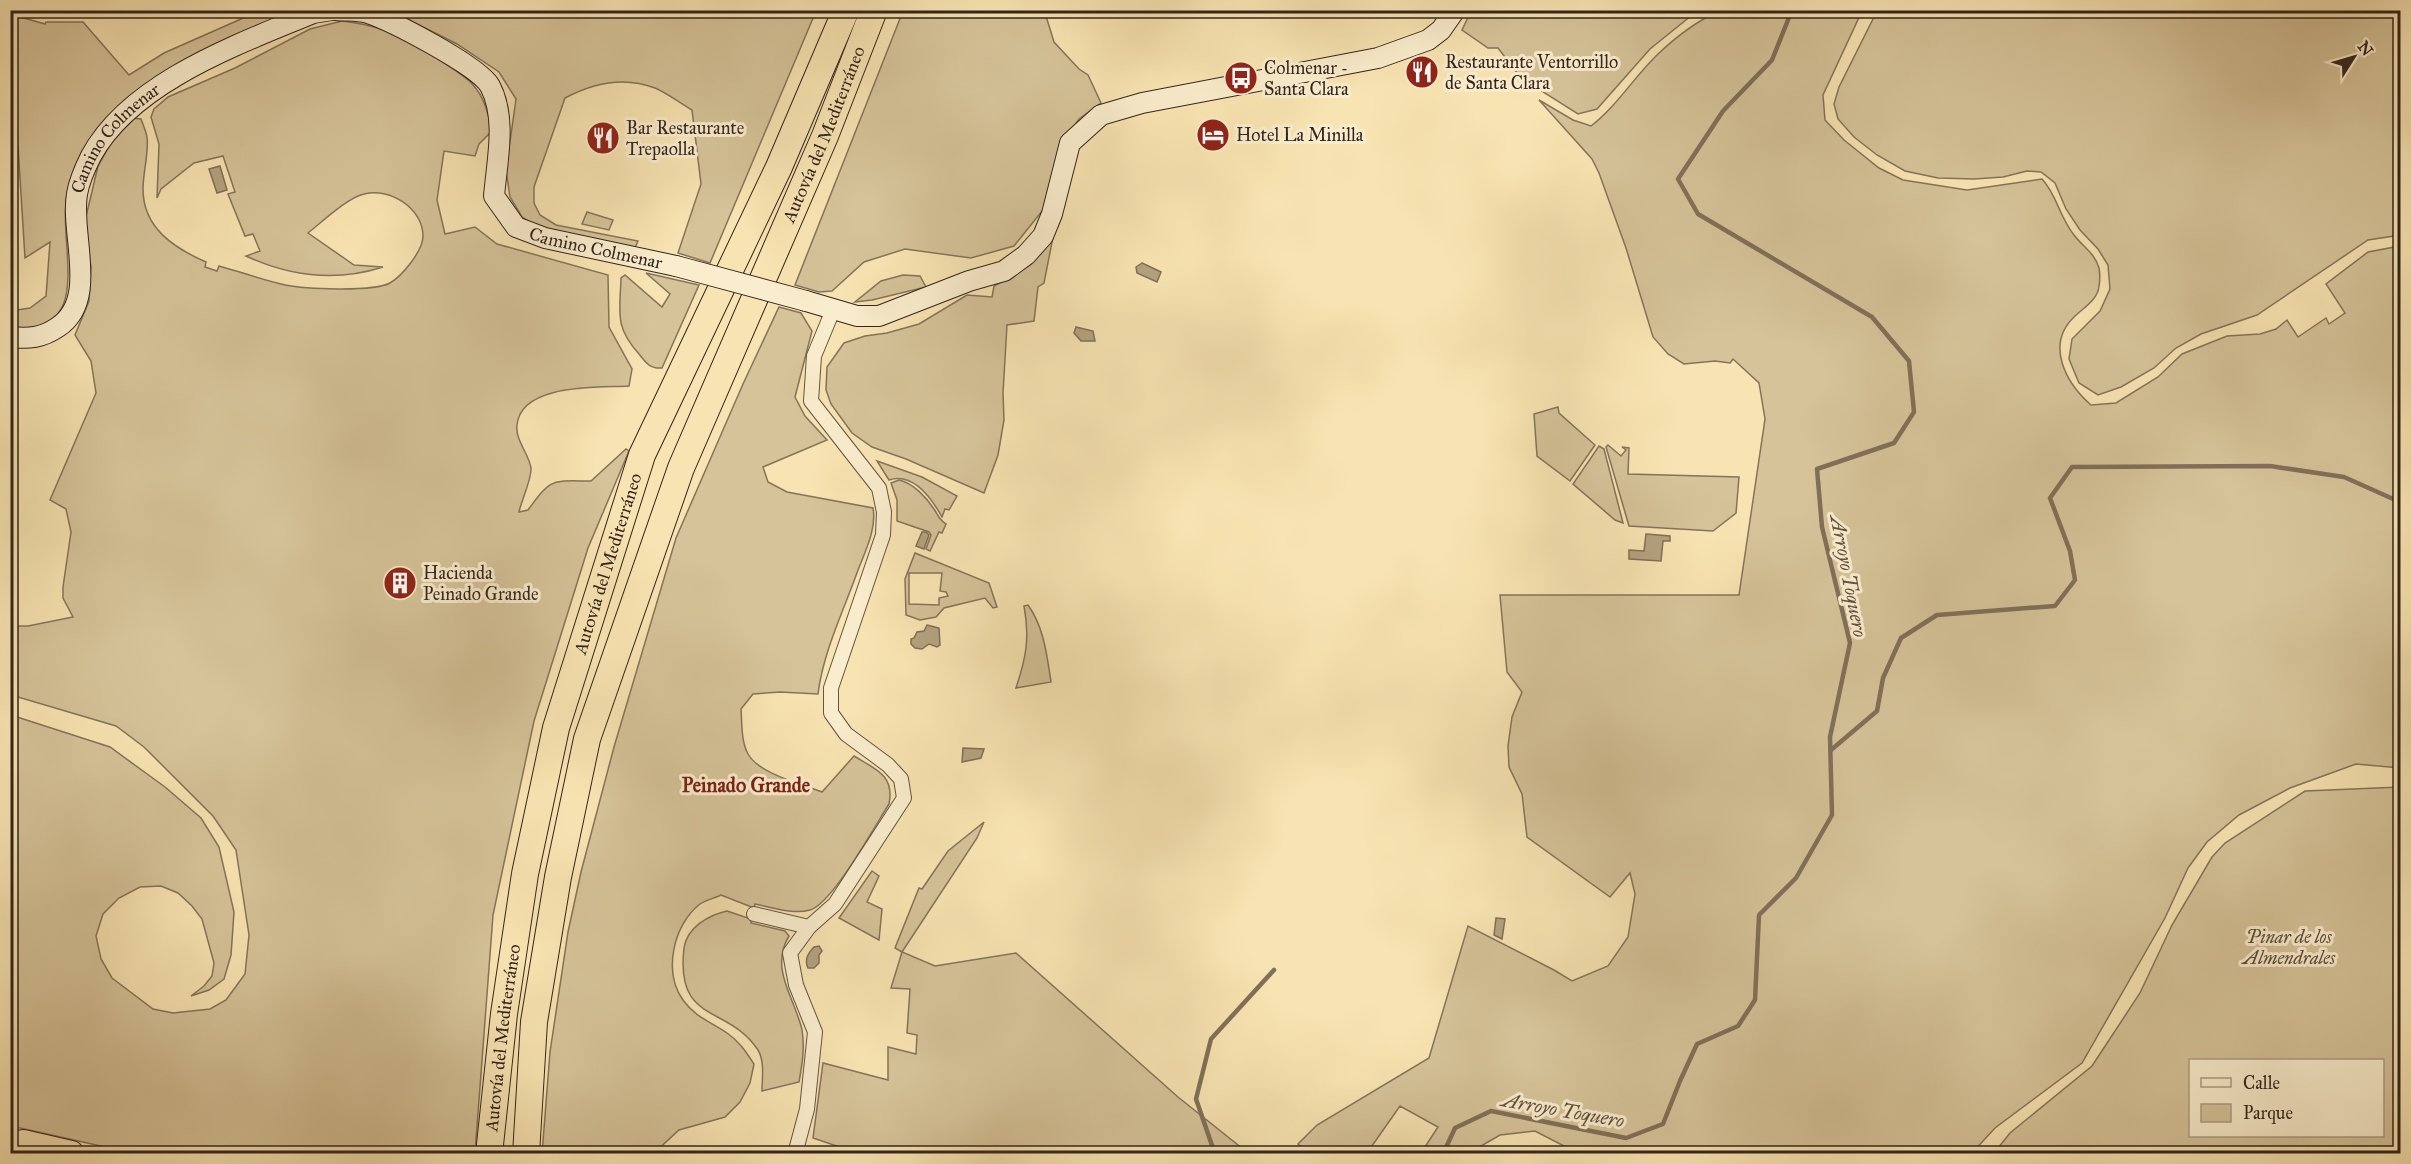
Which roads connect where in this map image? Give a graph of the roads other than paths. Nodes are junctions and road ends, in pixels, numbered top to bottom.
1 (334, 10) edge
2 (846, 10) edge
3 (874, 10) edge
4 (1455, 10) edge
5 (833, 310) junction
6 (10, 337) edge
7 (754, 914) dead end
8 (809, 927) junction
9 (57, 1154) edge
10 (71, 1154) edge
11 (489, 1154) edge
12 (526, 1154) edge
13 (795, 1154) edge

1 - 5 main road, Camino Colmenar, bridge
1 - 6 main road, Camino Colmenar
2 - 11 highway, Autovía del Mediterráneo
3 - 12 highway, Autovía del Mediterráneo
4 - 5 main road, Camino Colmenar
5 - 8 street
7 - 8 street
8 - 13 street
9 - 10 highway

